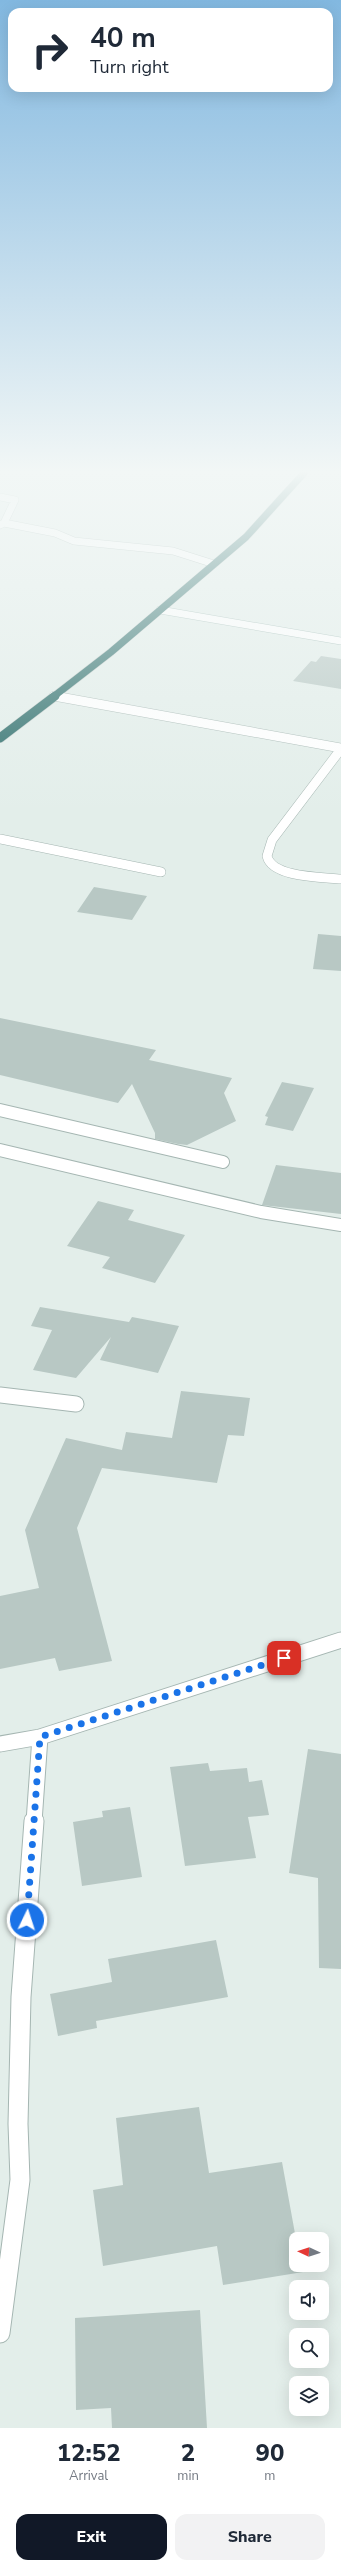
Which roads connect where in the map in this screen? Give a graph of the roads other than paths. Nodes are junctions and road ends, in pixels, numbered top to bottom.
1 (188, 586) edge
2 (160, 610) junction
3 (341, 641) edge
4 (54, 696) junction
5 (0, 738) edge
6 (341, 749) edge
7 (0, 839) edge
8 (161, 872) dead end
9 (341, 879) edge
10 (0, 1110) edge
11 (0, 1150) edge
12 (223, 1162) dead end
13 (341, 1225) edge
14 (0, 1395) edge
15 (76, 1404) dead end
16 (341, 1640) edge
17 (40, 1737) junction
18 (0, 1744) edge
19 (0, 2333) edge

1 - 2 highway
2 - 3 street
2 - 4 highway
4 - 5 highway
4 - 6 street
6 - 9 street
7 - 8 street
10 - 12 street
11 - 13 street
14 - 15 street
16 - 17 street
17 - 18 street
17 - 19 street

